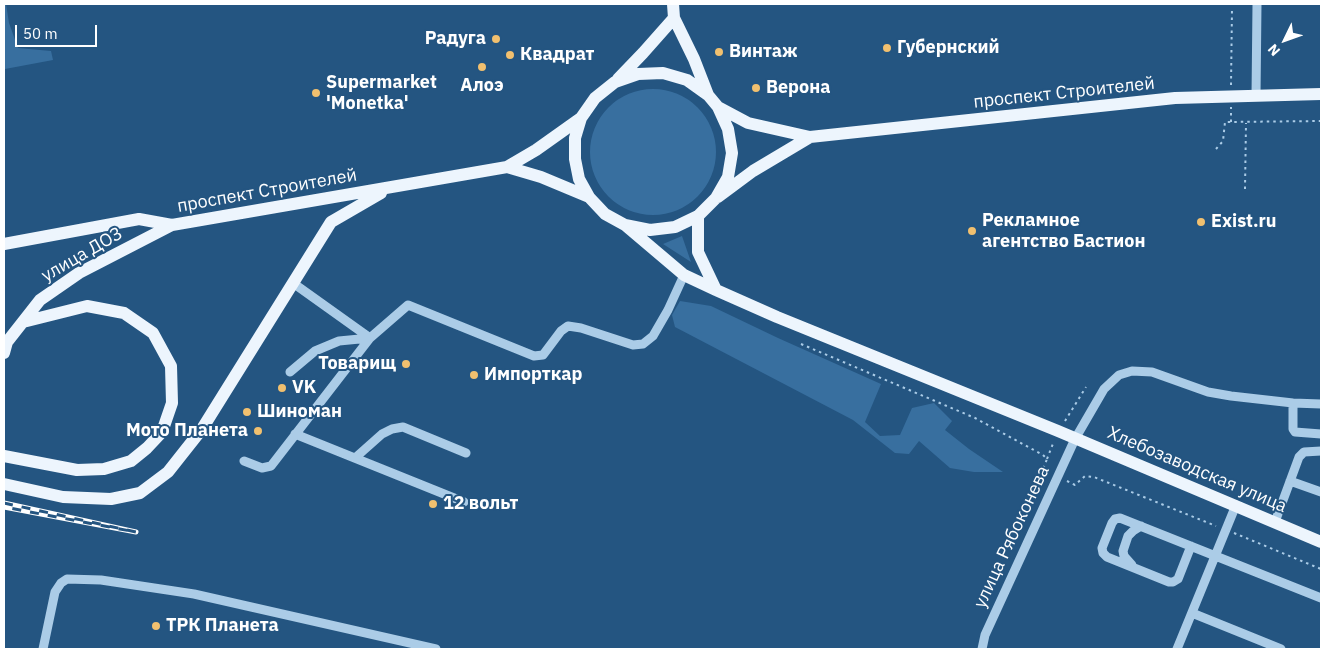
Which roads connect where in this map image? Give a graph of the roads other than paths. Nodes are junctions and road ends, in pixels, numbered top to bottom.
1 (674, 4) edge
2 (1257, 4) edge
3 (674, 18) junction
4 (615, 82) junction
5 (1321, 94) edge
6 (708, 95) junction
7 (1256, 96) junction
8 (718, 107) junction
9 (582, 118) junction
10 (810, 137) junction
11 (507, 167) junction
12 (388, 188) junction
13 (589, 197) junction
14 (716, 198) junction
15 (698, 216) junction
16 (172, 225) junction
17 (625, 225) junction
18 (4, 244) edge
19 (684, 274) junction
20 (293, 282) junction
21 (716, 290) junction
22 (23, 322) junction
23 (370, 338) junction
24 (4, 353) edge
25 (290, 372) dead end
26 (1292, 403) junction
27 (1321, 404) edge
28 (295, 434) junction
29 (1321, 434) edge
30 (1075, 438) junction
31 (1321, 451) edge
32 (466, 453) dead end
33 (4, 456) edge
34 (355, 458) junction
35 (244, 461) dead end
36 (1290, 481) junction
37 (4, 484) edge
38 (1321, 492) edge
39 (464, 502) dead end
40 (1236, 505) junction
41 (1275, 522) junction
42 (1141, 526) junction
43 (1321, 542) edge
44 (1191, 546) junction
45 (1215, 556) junction
46 (1136, 569) junction
47 (1321, 598) edge
48 (1192, 613) junction
49 (43, 649) edge
50 (436, 649) edge
51 (982, 649) edge
52 (1177, 649) edge
53 (1281, 649) edge

1 - 3 main road
2 - 7 street
3 - 4 main road
3 - 6 main road
4 - 6 main road
4 - 9 main road
5 - 7 main road, проспект Строителей
6 - 8 main road
7 - 10 main road, проспект Строителей
8 - 10 main road
8 - 14 main road
9 - 11 main road
9 - 13 main road
10 - 14 main road
11 - 12 main road, проспект Строителей
11 - 13 main road
12 - 16 main road, проспект Строителей
12 - 20 main road
13 - 17 main road
14 - 15 main road
15 - 17 main road
15 - 21 main road
16 - 18 main road, проспект Строителей
16 - 22 main road, улица ДОЗ
17 - 19 main road
19 - 21 main road
19 - 23 street
20 - 23 street
20 - 37 main road
21 - 30 main road, Хлебозаводская улица
22 - 24 main road, улица ДОЗ
22 - 33 main road
23 - 25 street
23 - 28 street
26 - 27 street, улица Рябоконева
26 - 29 street
26 - 30 street, улица Рябоконева
28 - 34 street
28 - 35 street
30 - 40 main road, Хлебозаводская улица
30 - 51 street, улица Рябоконева
31 - 36 street
32 - 34 street
34 - 39 street
36 - 38 street
36 - 41 street
40 - 41 main road, Хлебозаводская улица
40 - 45 street
41 - 43 main road, Хлебозаводская улица
42 - 44 street
42 - 46 street
42 - 46 street
44 - 45 street
44 - 46 street
45 - 47 street
45 - 48 street
48 - 52 street
48 - 53 street
49 - 50 street

